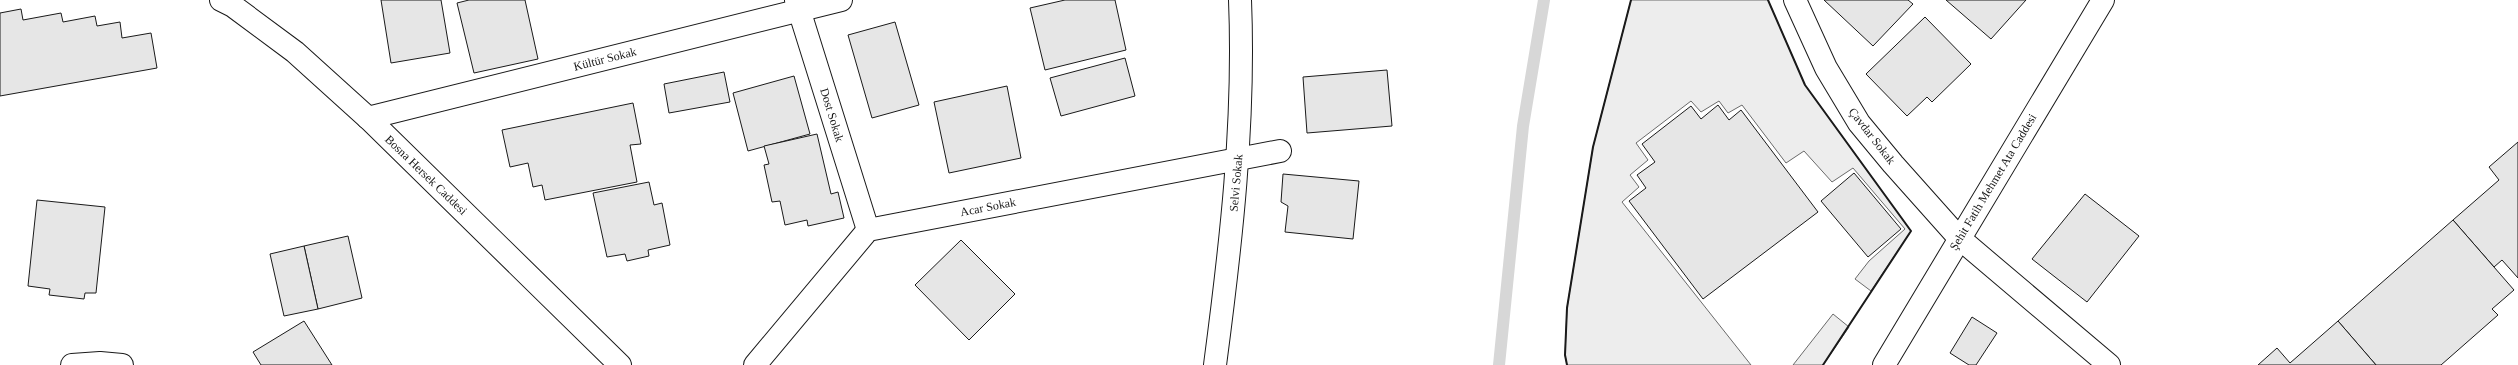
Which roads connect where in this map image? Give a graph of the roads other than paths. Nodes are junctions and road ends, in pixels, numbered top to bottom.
1 (841, 0) edge
2 (1240, 0) edge
3 (1795, 0) edge
4 (2102, 0) edge
5 (231, 2) edge
6 (798, 5) edge
7 (368, 118) junction
8 (1280, 151) dead end
9 (1238, 159) junction
10 (868, 230) junction
11 (1959, 238) junction
12 (72, 365) edge
13 (122, 365) edge
14 (620, 365) edge
15 (755, 365) edge
16 (1216, 365) edge
17 (1884, 365) edge
18 (2109, 365) edge

1 - 6 street, Kültür Sokak
2 - 9 street, Selvi Sokak
3 - 11 street, Çavdar Sokak
4 - 11 street, Şehit Fatih Mehmet Ata Caddesi
5 - 7 street, Bosna Hersek Caddesi
6 - 7 street, Kültür Sokak
6 - 10 street, Dost Sokak
7 - 14 street, Bosna Hersek Caddesi
8 - 9 street, Acar Sokak
9 - 10 street, Acar Sokak
9 - 16 street, Selvi Sokak
10 - 15 street
11 - 17 street, Şehit Fatih Mehmet Ata Caddesi
11 - 18 street, Çavdar Sokak
12 - 13 street

